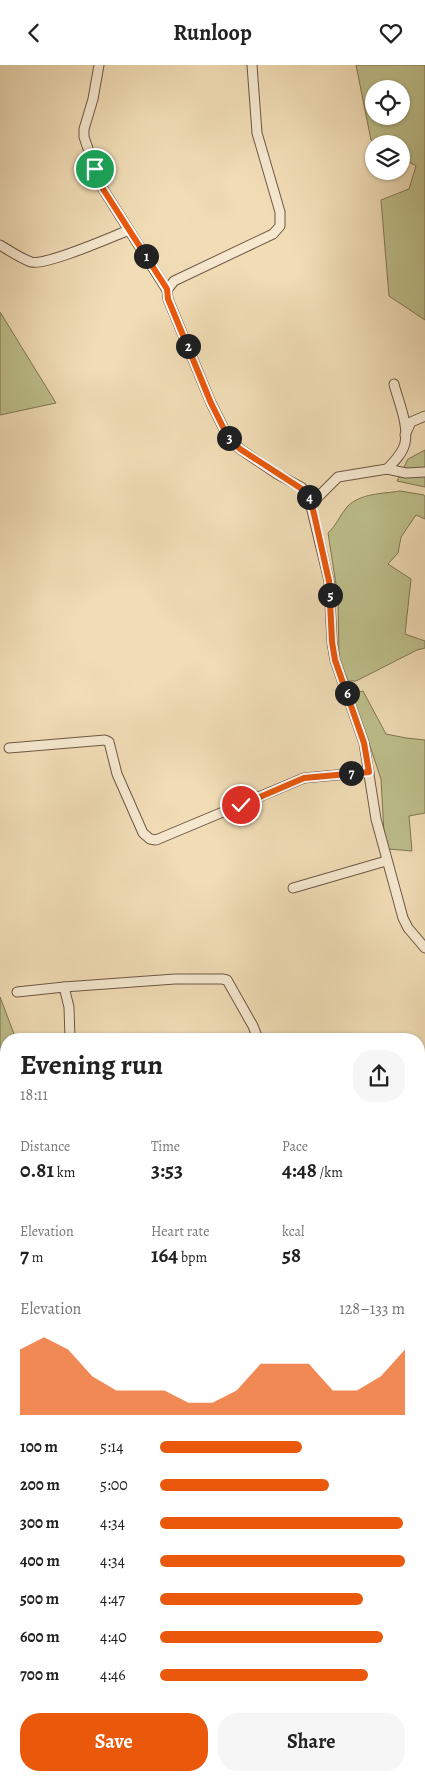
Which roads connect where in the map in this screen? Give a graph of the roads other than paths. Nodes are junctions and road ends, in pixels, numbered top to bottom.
1 (99, 65) edge
2 (252, 65) edge
3 (129, 230) junction
4 (0, 245) edge
5 (167, 289) junction
6 (394, 384) dead end
7 (425, 416) edge
8 (405, 435) junction
9 (387, 469) junction
10 (425, 472) edge
11 (311, 504) junction
12 (9, 748) dead end
13 (369, 772) junction
14 (386, 861) junction
15 (293, 887) dead end
16 (425, 949) edge
17 (64, 987) junction
18 (17, 991) dead end
19 (71, 1033) edge
20 (256, 1033) edge

1 - 3 street
2 - 5 street
3 - 4 street
3 - 5 street
5 - 11 street
6 - 8 street
7 - 8 street
8 - 9 street
9 - 10 street
9 - 11 street
11 - 13 street
12 - 13 street
13 - 14 street
14 - 15 street
14 - 16 street
17 - 18 street
17 - 19 street
17 - 20 street

